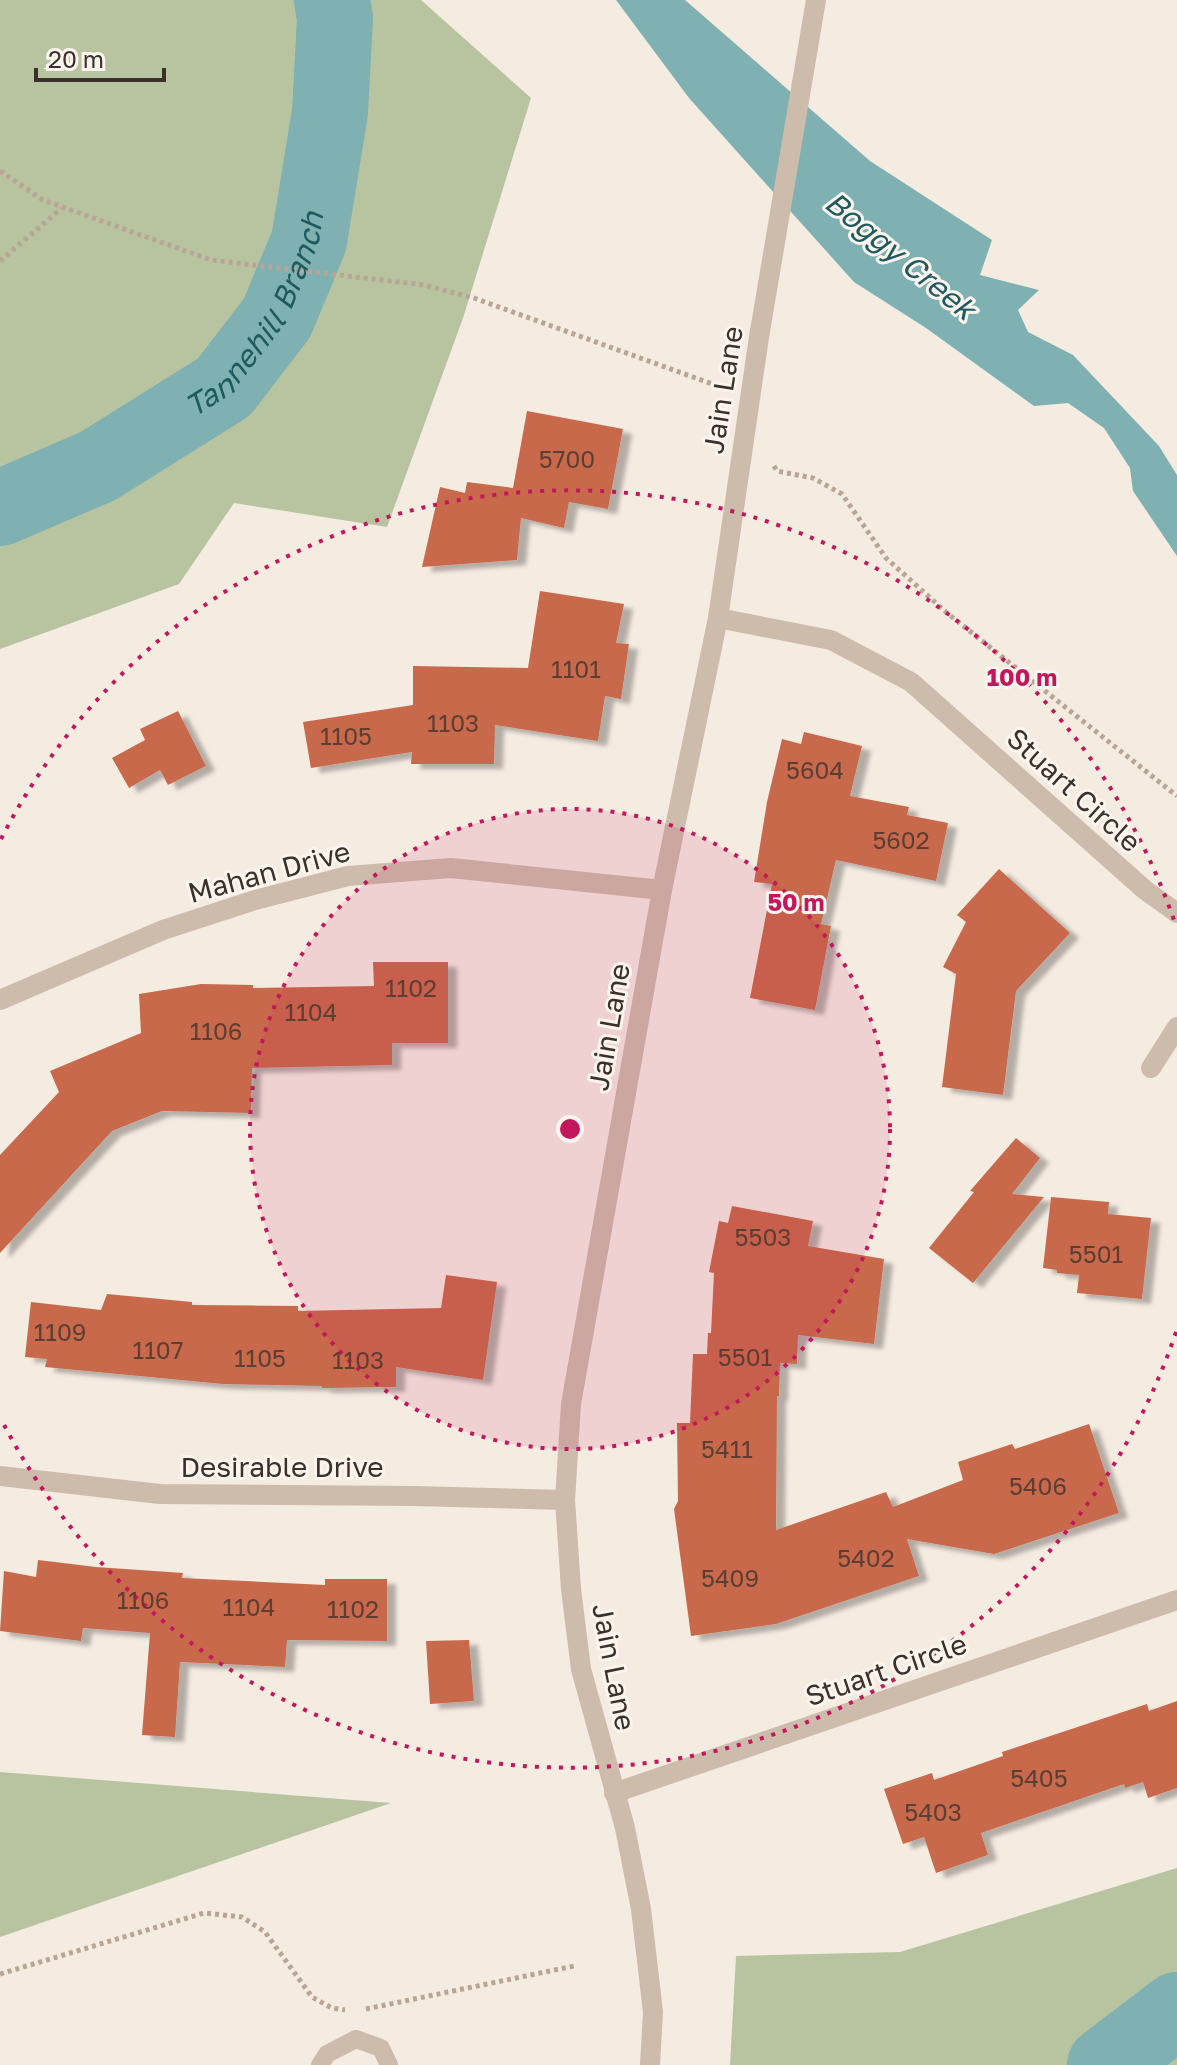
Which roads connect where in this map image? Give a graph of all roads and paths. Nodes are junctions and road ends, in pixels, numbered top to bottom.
1 (816, 0) edge
2 (0, 171) edge
3 (63, 207) junction
4 (0, 261) edge
5 (715, 385) dead end
6 (777, 471) dead end
7 (718, 618) junction
8 (1177, 796) edge
9 (662, 890) junction
10 (1177, 913) edge
11 (0, 1000) edge
12 (1177, 1027) edge
13 (1151, 1068) dead end
14 (0, 1476) edge
15 (565, 1500) junction
16 (1177, 1600) edge
17 (614, 1793) junction
18 (574, 1966) dead end
19 (0, 1974) edge
20 (320, 2065) edge
21 (389, 2065) edge
22 (650, 2065) edge

1 - 7 street, Jain Lane
2 - 3 path
3 - 4 path
3 - 5 path
6 - 8 path
7 - 9 street, Jain Lane
7 - 10 street, Stuart Circle
9 - 11 street, Mahan Drive
9 - 15 street, Jain Lane
12 - 13 street
14 - 15 street, Desirable Drive
15 - 17 street, Jain Lane
16 - 17 street, Stuart Circle
17 - 22 street, Jain Lane
18 - 19 path
20 - 21 lane

